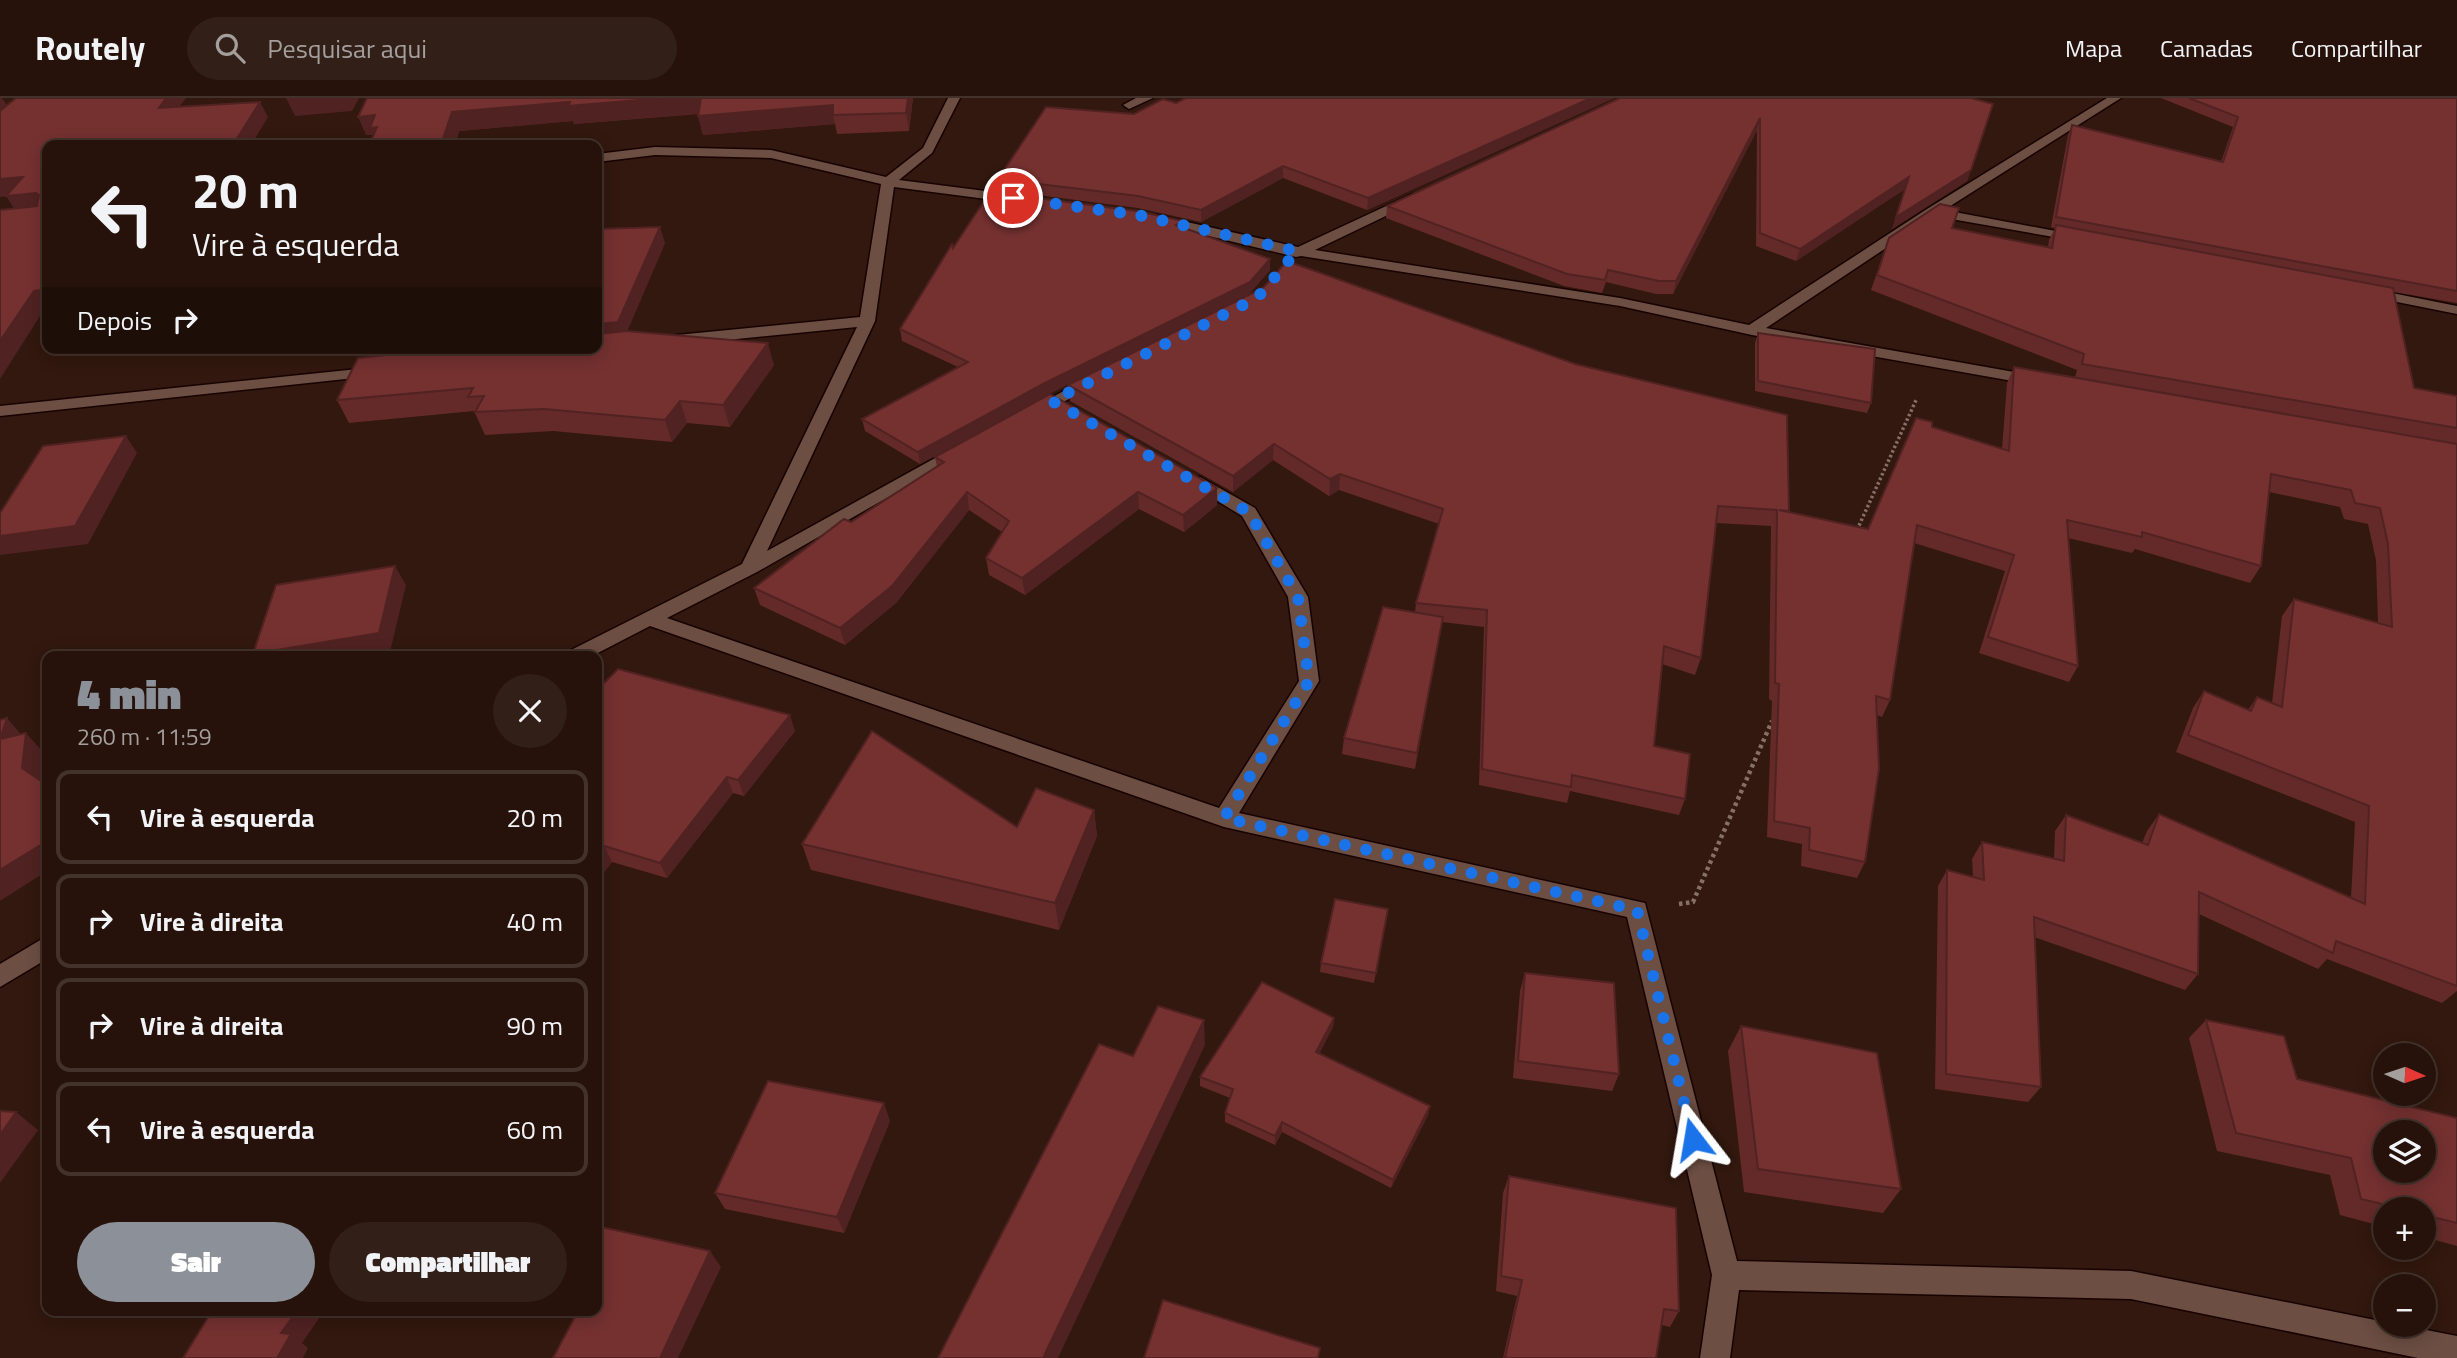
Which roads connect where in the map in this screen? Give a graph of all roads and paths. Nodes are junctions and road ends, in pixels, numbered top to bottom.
1 (954, 98) edge
2 (1147, 98) edge
3 (2115, 98) edge
4 (1129, 105) dead end
5 (602, 157) edge
6 (888, 182) junction
7 (1433, 189) edge
8 (1033, 201) edge
9 (1931, 212) junction
10 (1138, 215) edge
11 (2096, 242) edge
12 (1293, 256) junction
13 (2354, 290) edge
14 (2457, 310) edge
15 (867, 321) junction
16 (1752, 330) junction
17 (660, 342) edge
18 (1933, 362) junction
19 (399, 369) edge
20 (1113, 371) edge
21 (2057, 384) edge
22 (1052, 401) junction
23 (0, 411) edge
24 (1076, 414) edge
25 (1016, 421) edge
26 (980, 441) edge
27 (1180, 473) edge
28 (1846, 534) edge
29 (750, 568) junction
30 (649, 619) junction
31 (586, 651) edge
32 (1775, 715) edge
33 (1224, 818) junction
34 (1637, 910) junction
35 (42, 949) edge
36 (0, 977) edge
37 (1726, 1275) junction
38 (2457, 1350) edge
39 (1715, 1358) edge

1 - 6 street
2 - 4 street
3 - 9 street
5 - 6 street
6 - 8 street
6 - 15 street
7 - 12 street
9 - 11 street
9 - 16 street
10 - 12 street
12 - 16 street
13 - 14 street
15 - 17 street
15 - 29 street
16 - 18 street
18 - 21 street
18 - 28 path
19 - 23 street
20 - 22 street
22 - 24 street
22 - 25 street
26 - 29 street
27 - 33 street
29 - 30 street
30 - 31 street
30 - 33 street
32 - 34 path
33 - 34 street
34 - 37 street
35 - 36 street
37 - 38 street
37 - 39 street

